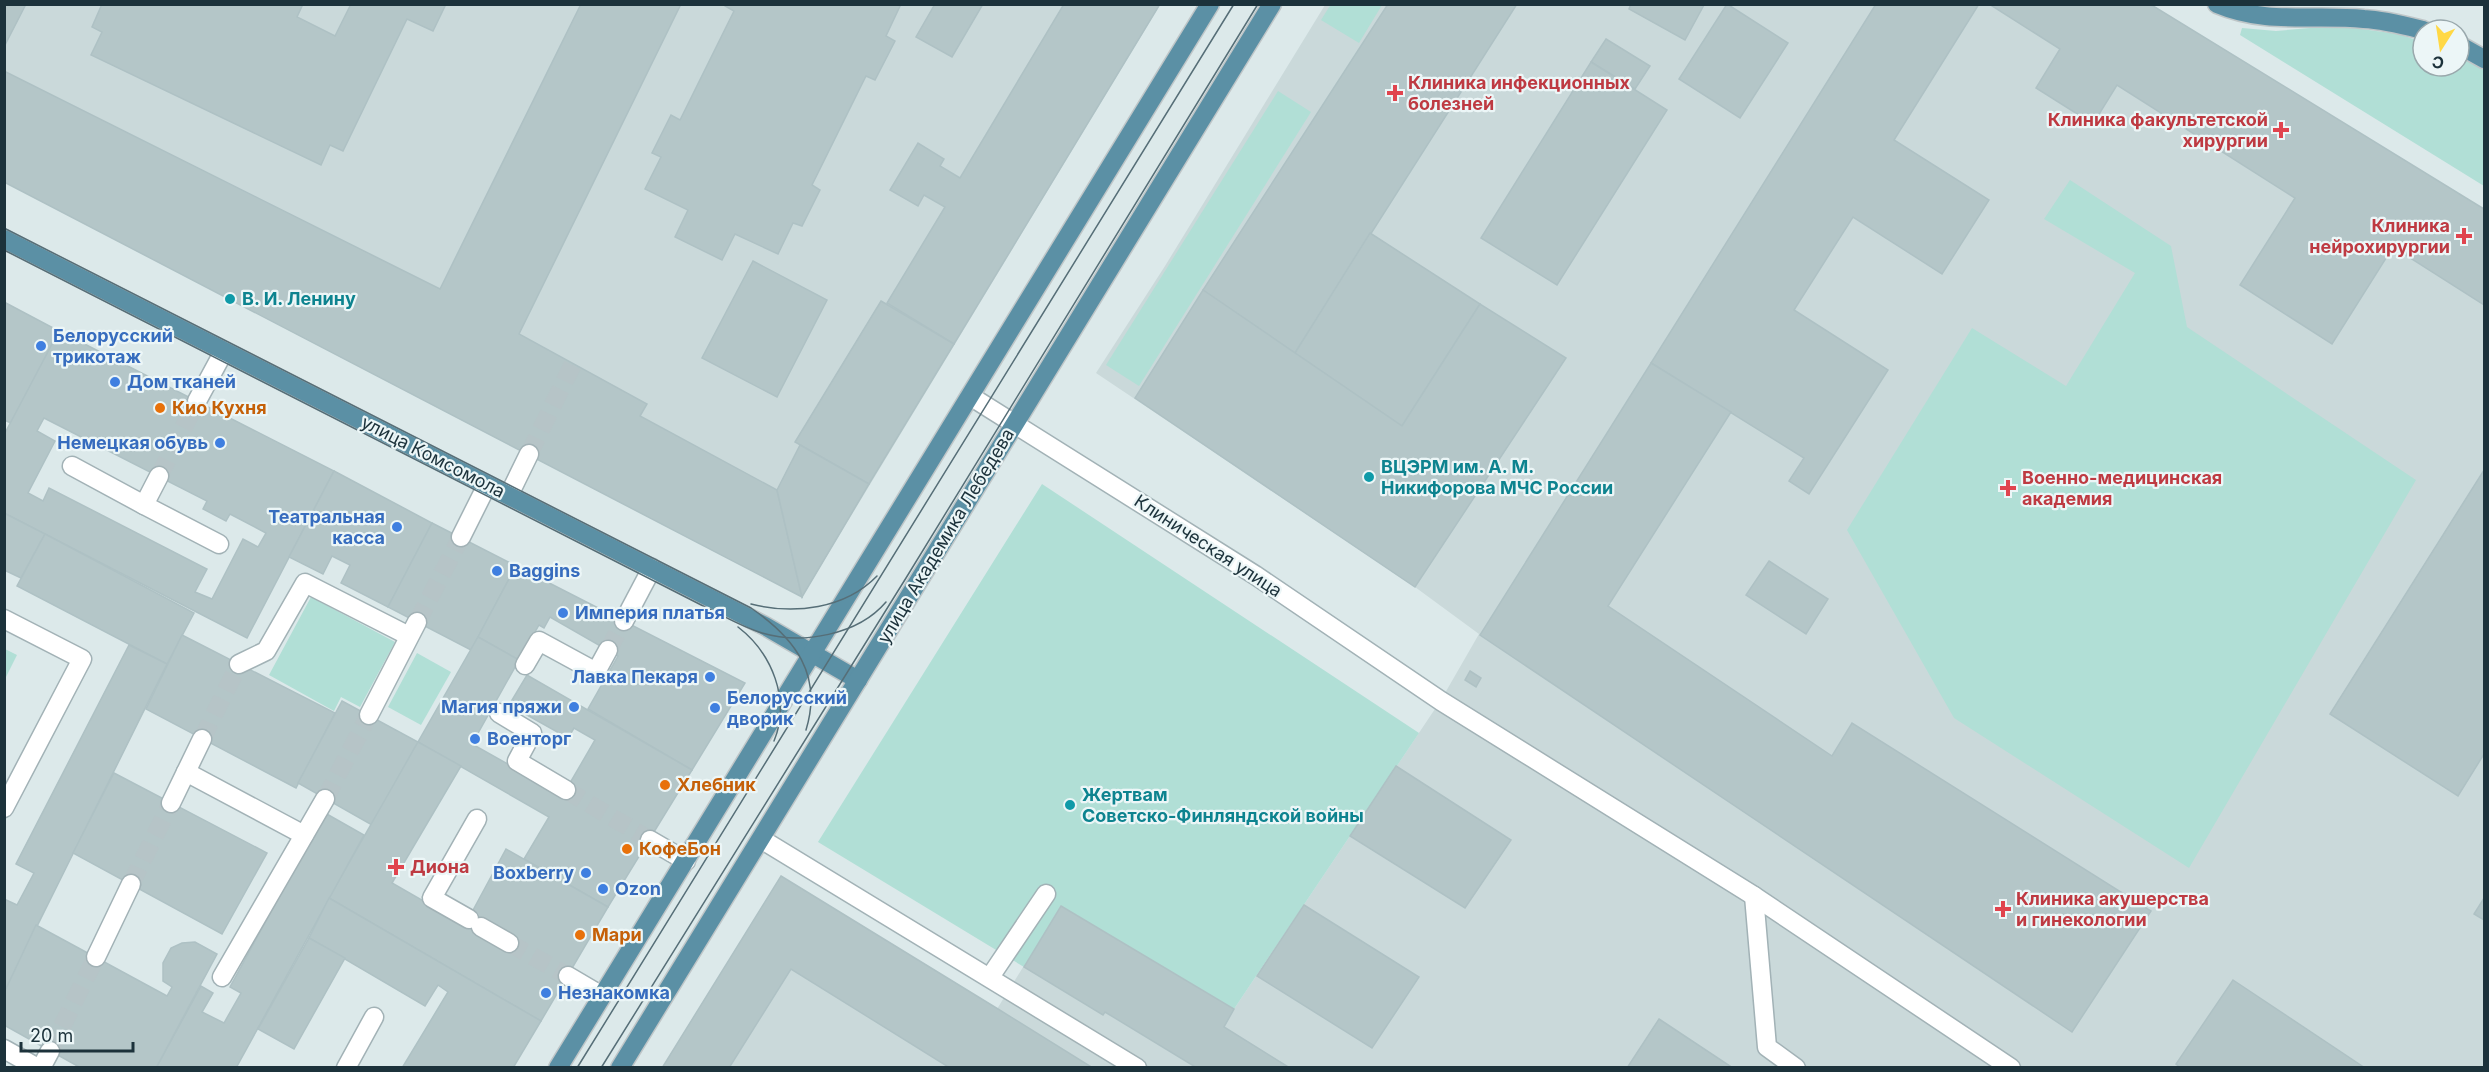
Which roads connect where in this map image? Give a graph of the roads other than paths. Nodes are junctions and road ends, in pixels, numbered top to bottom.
1 (1210, 4) edge
2 (1272, 4) edge
3 (2217, 4) edge
4 (2411, 27) edge
5 (4, 239) edge
6 (224, 351) junction
7 (970, 396) junction
8 (197, 401) tunnel mouth
9 (1015, 424) junction
10 (529, 454) tunnel mouth
11 (72, 466) dead end
12 (159, 476) tunnel mouth
13 (487, 485) junction
14 (509, 495) junction
15 (144, 505) junction
16 (461, 537) tunnel mouth
17 (219, 544) dead end
18 (652, 568) junction
19 (4, 619) edge
20 (624, 621) tunnel mouth
21 (608, 650) tunnel mouth
22 (813, 653) junction
23 (238, 664) tunnel mouth
24 (525, 665) dead end
25 (858, 680) junction
26 (499, 713) dead end
27 (369, 715) tunnel mouth
28 (202, 739) tunnel mouth
29 (186, 772) junction
30 (566, 790) tunnel mouth
31 (325, 799) tunnel mouth
32 (171, 803) tunnel mouth
33 (4, 808) edge
34 (477, 819) dead end
35 (304, 835) junction
36 (761, 839) junction
37 (650, 840) tunnel mouth
38 (686, 861) junction
39 (131, 885) tunnel mouth
40 (1046, 894) dead end
41 (1754, 896) junction
42 (509, 943) tunnel mouth
43 (96, 957) tunnel mouth
44 (568, 976) tunnel mouth
45 (222, 977) dead end
46 (990, 977) junction
47 (602, 996) junction
48 (374, 1017) dead end
49 (4, 1049) edge
50 (50, 1051) tunnel mouth
51 (40, 1068) edge
52 (346, 1068) edge
53 (558, 1068) edge
54 (620, 1068) edge
55 (1137, 1068) edge
56 (1796, 1068) edge
57 (2011, 1068) edge

1 - 7 main road
2 - 9 main road, улица Академика Лебедева
3 - 4 main road
5 - 6 main road, улица Комсомола
6 - 8 street
6 - 13 main road, улица Комсомола
7 - 9 street, Клиническая улица
7 - 22 main road
9 - 25 main road, улица Академика Лебедева
9 - 41 street, Клиническая улица
10 - 14 street
11 - 15 street
12 - 15 street
13 - 14 main road, улица Комсомола
13 - 16 street
14 - 18 main road, улица Комсомола
15 - 17 street
18 - 20 street
18 - 22 main road, улица Комсомола
19 - 33 street
21 - 24 street
22 - 25 main road, улица Комсомола
22 - 38 main road
23 - 27 street
25 - 36 main road, улица Академика Лебедева
26 - 30 street
28 - 29 street
29 - 32 street
29 - 35 street
31 - 35 street
34 - 42 street
35 - 45 street
36 - 46 street
36 - 54 main road, улица Академика Лебедева
37 - 38 street
38 - 47 main road
39 - 43 street
40 - 46 street
41 - 56 street
41 - 57 street, Клиническая улица
44 - 47 street
46 - 55 street
47 - 53 main road
48 - 52 street
49 - 51 street
50 - 51 street

